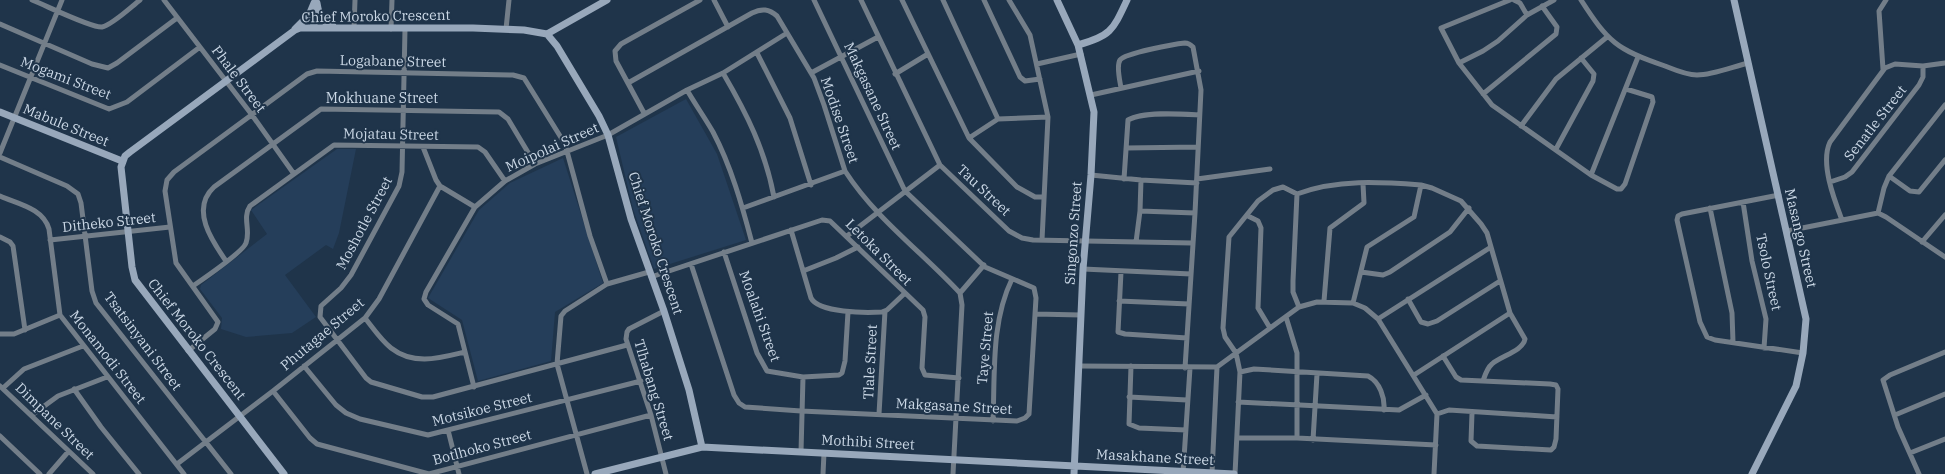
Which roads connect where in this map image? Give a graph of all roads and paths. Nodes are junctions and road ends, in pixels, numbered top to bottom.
1 (32, 0) edge
2 (62, 0) edge
3 (140, 0) edge
4 (164, 0) edge
5 (355, 0) edge
6 (392, 0) edge
7 (509, 0) edge
8 (608, 0) edge
9 (700, 0) edge
10 (714, 0) edge
11 (814, 0) edge
12 (861, 0) edge
13 (902, 0) edge
14 (942, 0) edge
15 (984, 0) edge
16 (1009, 0) edge
17 (1057, 0) edge
18 (1127, 0) edge
19 (1510, 0) edge
20 (1514, 0) edge
21 (1554, 0) edge
22 (1581, 0) edge
23 (1734, 0) edge
24 (1886, 0) edge
25 (315, 2) edge
26 (1542, 6) junction
27 (58, 11) junction
28 (1527, 15) junction
29 (177, 18) junction
30 (0, 24) edge
31 (728, 27) junction
32 (315, 28) junction
33 (341, 28) junction
34 (354, 28) junction
35 (405, 28) junction
36 (391, 29) junction
37 (506, 29) junction
38 (295, 30) junction
39 (787, 33) junction
40 (547, 34) junction
41 (878, 37) junction
42 (1607, 37) junction
43 (44, 45) junction
44 (1078, 45) junction
45 (200, 47) junction
46 (757, 53) junction
47 (928, 54) junction
48 (1081, 54) junction
49 (841, 56) junction
50 (1638, 57) junction
51 (1580, 58) junction
52 (1459, 63) junction
53 (1748, 63) junction
54 (1945, 63) edge
55 (1037, 64) junction
56 (0, 65) edge
57 (1923, 66) junction
58 (1883, 69) junction
59 (1198, 71) junction
60 (404, 73) junction
61 (723, 73) junction
62 (811, 73) junction
63 (895, 74) junction
64 (29, 78) junction
65 (1040, 79) junction
66 (225, 80) junction
67 (628, 83) junction
68 (1121, 88) junction
69 (1626, 88) junction
70 (687, 90) junction
71 (1483, 94) junction
72 (1091, 95) junction
73 (1945, 105) edge
74 (403, 109) junction
75 (0, 112) edge
76 (644, 113) junction
77 (252, 115) junction
78 (1199, 115) junction
79 (1048, 117) junction
80 (14, 118) junction
81 (998, 119) junction
82 (1521, 126) junction
83 (608, 135) junction
84 (969, 138) junction
85 (273, 144) junction
86 (403, 146) junction
87 (423, 146) junction
88 (1126, 148) junction
89 (1198, 148) junction
90 (1556, 149) junction
91 (567, 152) junction
92 (0, 153) edge
93 (0, 157) edge
94 (1945, 160) edge
95 (122, 161) junction
96 (536, 164) junction
97 (940, 165) junction
98 (1270, 169) dead end
99 (845, 172) junction
100 (294, 174) junction
101 (1091, 175) junction
102 (1591, 175) junction
103 (1889, 176) junction
104 (1124, 178) junction
105 (1141, 180) junction
106 (505, 181) junction
107 (1197, 181) junction
108 (1830, 182) junction
109 (1363, 184) junction
110 (811, 185) junction
111 (1421, 185) junction
112 (440, 186) junction
113 (904, 191) junction
114 (1298, 194) junction
115 (1779, 195) junction
116 (0, 196) edge
117 (774, 197) junction
118 (1044, 197) junction
119 (1743, 202) junction
120 (475, 207) junction
121 (743, 208) junction
122 (1469, 208) junction
123 (1710, 208) junction
124 (1140, 211) junction
125 (1195, 213) junction
126 (1878, 213) junction
127 (877, 214) junction
128 (1945, 215) edge
129 (1248, 216) junction
130 (1842, 220) junction
131 (170, 227) junction
132 (791, 230) junction
133 (1787, 231) junction
134 (128, 232) junction
135 (86, 236) junction
136 (847, 236) junction
137 (0, 237) edge
138 (50, 240) junction
139 (1042, 240) junction
140 (1086, 242) junction
141 (1136, 242) junction
142 (1922, 242) junction
143 (752, 243) junction
144 (1192, 243) junction
145 (858, 247) junction
146 (1492, 247) junction
147 (724, 252) junction
148 (1945, 257) edge
149 (226, 261) junction
150 (691, 264) junction
151 (984, 265) junction
152 (1083, 269) junction
153 (803, 271) junction
154 (1121, 272) junction
155 (1362, 272) junction
156 (650, 274) junction
157 (1191, 274) junction
158 (1012, 279) junction
159 (1500, 281) junction
160 (607, 284) junction
161 (193, 286) junction
162 (960, 293) junction
163 (904, 294) junction
164 (1408, 299) junction
165 (1119, 301) junction
166 (1324, 301) junction
167 (1353, 303) junction
168 (1189, 304) junction
169 (1299, 307) junction
170 (664, 311) junction
171 (884, 311) junction
172 (848, 312) junction
173 (1510, 313) junction
174 (60, 314) junction
175 (1035, 314) junction
176 (1081, 315) junction
177 (1286, 317) junction
178 (365, 318) junction
179 (1378, 319) junction
180 (1270, 328) junction
181 (24, 330) junction
182 (0, 334) edge
183 (1187, 338) junction
184 (336, 340) junction
185 (1733, 342) junction
186 (627, 345) junction
187 (83, 346) junction
188 (1764, 348) junction
189 (188, 351) junction
190 (465, 352) junction
191 (1945, 352) edge
192 (1236, 353) junction
193 (1803, 353) junction
194 (1443, 356) junction
195 (557, 364) junction
196 (304, 366) junction
197 (1079, 366) junction
198 (1131, 366) junction
199 (1217, 367) junction
200 (1187, 368) junction
201 (1240, 372) junction
202 (1298, 372) junction
203 (1316, 374) junction
204 (1414, 375) junction
205 (107, 377) junction
206 (803, 377) junction
207 (958, 378) junction
208 (641, 381) junction
209 (1483, 381) junction
210 (2, 387) edge
211 (474, 387) junction
212 (74, 389) junction
213 (273, 391) junction
214 (1945, 394) edge
215 (1426, 395) junction
216 (1129, 397) junction
217 (568, 400) junction
218 (1187, 400) junction
219 (1238, 402) junction
220 (1298, 405) junction
221 (1315, 406) junction
222 (1384, 410) junction
223 (801, 411) junction
224 (1472, 413) junction
225 (879, 414) junction
226 (1437, 414) junction
227 (32, 415) junction
228 (651, 415) junction
229 (1895, 415) junction
230 (240, 417) junction
231 (1557, 417) junction
232 (956, 418) junction
233 (993, 420) junction
234 (448, 430) junction
235 (1186, 430) junction
236 (577, 434) junction
237 (0, 436) edge
238 (1237, 438) junction
239 (1297, 438) junction
240 (1945, 438) edge
241 (1313, 440) junction
242 (206, 442) junction
243 (1436, 445) junction
244 (702, 446) junction
245 (68, 452) junction
246 (801, 452) junction
247 (824, 453) junction
248 (1910, 453) junction
249 (662, 456) junction
250 (954, 460) junction
251 (177, 464) junction
252 (457, 466) junction
253 (1075, 466) junction
254 (1183, 473) edge
255 (1195, 473) edge
256 (1212, 473) junction
257 (40, 474) edge
258 (49, 474) edge
259 (93, 474) edge
260 (139, 474) edge
261 (184, 474) edge
262 (231, 474) edge
263 (284, 474) edge
264 (458, 474) edge
265 (586, 474) edge
266 (595, 474) edge
267 (666, 474) edge
268 (823, 474) edge
269 (954, 474) edge
270 (1074, 474) edge
271 (1235, 474) edge
272 (1434, 474) edge
273 (1752, 474) edge
274 (1919, 474) edge

1 - 27 street
2 - 27 street
3 - 27 street
4 - 29 street, Phale Street
5 - 34 street
6 - 36 street
7 - 37 street
8 - 40 street
9 - 67 street
10 - 31 street
11 - 49 street, Makgasane Street
12 - 41 street, Tau Street
13 - 47 street
14 - 81 street
15 - 65 street
16 - 55 street
17 - 44 street, Singonzo Street
18 - 44 street
19 - 52 street
20 - 28 street
21 - 26 street
22 - 42 street
23 - 53 street, Masango Street
24 - 58 street
25 - 32 street
25 - 33 street
25 - 38 street
26 - 28 street
26 - 71 street
27 - 43 street
28 - 52 street
29 - 43 street
29 - 45 street, Phale Street
30 - 43 street
31 - 39 street, Modise Street
31 - 67 street, Modise Street
32 - 33 street, Chief Moroko Crescent
32 - 38 street, Chief Moroko Crescent
33 - 34 street, Chief Moroko Crescent
34 - 36 street, Chief Moroko Crescent
35 - 36 street, Chief Moroko Crescent
35 - 37 street, Chief Moroko Crescent
35 - 60 street, Moshotle Street
37 - 40 street, Chief Moroko Crescent
38 - 66 street, Chief Moroko Crescent
39 - 46 street, Moipolai Street
39 - 62 street, Modise Street
40 - 83 street, Chief Moroko Crescent
41 - 49 street
41 - 63 street, Tau Street
42 - 50 street
42 - 51 street
43 - 64 street
44 - 48 street, Singonzo Street
45 - 64 street, Mogami Street
45 - 66 street, Phale Street
46 - 61 street, Moipolai Street
46 - 110 street
47 - 63 street
47 - 84 street
48 - 55 street
48 - 72 street, Singonzo Street
49 - 62 street
49 - 113 street, Makgasane Street
50 - 53 street
50 - 69 street
51 - 82 street
51 - 90 street
52 - 71 street
53 - 115 street, Masango Street
54 - 57 street
55 - 65 street
56 - 64 street, Mogami Street
57 - 58 street
57 - 108 street, Senatle Street
58 - 108 street
59 - 68 street
59 - 68 street
59 - 78 street
60 - 74 street, Moshotle Street
60 - 77 street, Logabane Street
60 - 91 street, Logabane Street
61 - 70 street, Moipolai Street
61 - 117 street
62 - 99 street, Modise Street
63 - 97 street, Tau Street
64 - 80 street
65 - 79 street
66 - 77 street, Phale Street
66 - 95 street, Chief Moroko Crescent
67 - 76 street
68 - 72 street
69 - 102 street
69 - 102 street
70 - 76 street, Moipolai Street
70 - 121 street
71 - 82 street
72 - 101 street, Singonzo Street
73 - 103 street
74 - 85 street, Mokhuane Street
74 - 86 street, Moshotle Street
74 - 96 street, Mokhuane Street
75 - 80 street, Mabule Street
76 - 83 street, Moipolai Street
77 - 85 street, Phale Street
77 - 131 street, Logabane Street
78 - 88 street
78 - 89 street
79 - 81 street
79 - 118 street
80 - 92 street
80 - 95 street, Mabule Street
81 - 84 street
82 - 90 street
83 - 91 street, Moipolai Street
83 - 156 street, Chief Moroko Crescent
84 - 118 street
85 - 100 street, Phale Street
85 - 149 street, Mokhuane Street
86 - 87 street, Mojatau Street
86 - 100 street, Mojatau Street
86 - 184 street, Moshotle Street
87 - 106 street, Mojatau Street
87 - 112 street
88 - 89 street
88 - 104 street
89 - 107 street
90 - 102 street
91 - 96 street, Moipolai Street
91 - 160 street, Logabane Street
93 - 135 street, Tsatsinyani Street
94 - 103 street
95 - 134 street, Chief Moroko Crescent
96 - 106 street, Moipolai Street
97 - 113 street
97 - 139 street, Tau Street
98 - 107 street
99 - 110 street
99 - 127 street, Modise Street
100 - 149 street, Mojatau Street
101 - 104 street
101 - 140 street, Singonzo Street
103 - 126 street
104 - 105 street
105 - 107 street
105 - 124 street
106 - 120 street, Moipolai Street
107 - 125 street
108 - 130 street
109 - 111 street
109 - 114 street
109 - 166 street
110 - 117 street
111 - 122 street
111 - 155 street
112 - 120 street
112 - 178 street, Phutagae Street
113 - 127 street
113 - 151 street, Makgasane Street
114 - 129 street
114 - 169 street
115 - 119 street
115 - 133 street, Masango Street
116 - 138 street, Monamodi Street
117 - 121 street
118 - 139 street
119 - 123 street
119 - 188 street, Tsolo Street
120 - 190 street, Moipolai Street
121 - 143 street
122 - 146 street
122 - 155 street
123 - 185 street
123 - 185 street
124 - 125 street
124 - 141 street
125 - 144 street
126 - 130 street
126 - 142 street
127 - 136 street
127 - 162 street, Modise Street
128 - 142 street
129 - 180 street
129 - 192 street
130 - 133 street
131 - 134 street, Ditheko Street
131 - 161 street, Logabane Street
132 - 136 street, Letoka Street
132 - 143 street, Letoka Street
132 - 153 street, Tlale Street
133 - 193 street, Masango Street
134 - 135 street, Ditheko Street
134 - 189 street, Chief Moroko Crescent
135 - 138 street, Ditheko Street
135 - 242 street, Tsatsinyani Street
136 - 145 street, Letoka Street
137 - 181 street
138 - 174 street, Monamodi Street
139 - 140 street, Tau Street
140 - 141 street, Tau Street
140 - 152 street, Singonzo Street
141 - 144 street, Tau Street
142 - 148 street
143 - 147 street, Letoka Street
144 - 157 street
145 - 153 street
145 - 163 street, Letoka Street
146 - 159 street
146 - 164 street
147 - 150 street, Letoka Street
147 - 206 street, Moalahi Street
149 - 161 street, Mojatau Street
150 - 156 street, Letoka Street
150 - 223 street, Makgasane Street
151 - 158 street, Makgasane Street
151 - 162 street
152 - 154 street
152 - 176 street, Singonzo Street
153 - 172 street, Tlale Street
154 - 157 street
154 - 165 street
155 - 167 street
156 - 160 street, Letoka Street
156 - 170 street, Chief Moroko Crescent
157 - 168 street
158 - 175 street, Makgasane Street
158 - 233 street, Taye Street
159 - 164 street
159 - 173 street
160 - 195 street
161 - 189 street, Logabane Street
162 - 207 street
163 - 171 street, Tlale Street
163 - 207 street, Letoka Street
164 - 179 street
165 - 168 street
165 - 183 street
166 - 167 street
166 - 169 street
167 - 179 street
168 - 183 street
169 - 177 street
170 - 186 street, Tlhabang Street
170 - 244 street, Chief Moroko Crescent
171 - 172 street, Tlale Street
171 - 225 street, Tlale Street
172 - 206 street, Moalahi Street
173 - 194 street
173 - 209 street
174 - 181 street
174 - 187 street, Monamodi Street
175 - 176 street
175 - 233 street, Makgasane Street
176 - 197 street, Singonzo Street
177 - 180 street
177 - 202 street
178 - 184 street, Phutagae Street
178 - 190 street
179 - 204 street
180 - 192 street
181 - 182 street
183 - 200 street
184 - 196 street, Phutagae Street
184 - 211 street
185 - 188 street
186 - 195 street
186 - 208 street, Tlhabang Street
187 - 205 street, Monamodi Street
187 - 210 street
188 - 193 street
189 - 230 street, Chief Moroko Crescent
190 - 211 street, Moipolai Street
191 - 229 street
192 - 199 street
192 - 201 street
193 - 273 street, Masango Street
194 - 204 street
194 - 209 street
195 - 211 street
195 - 217 street
196 - 213 street, Phutagae Street
196 - 234 street, Motsikoe Street
197 - 198 street
197 - 253 street, Singonzo Street
198 - 200 street
198 - 216 street
199 - 200 street
199 - 256 street
200 - 218 street
201 - 202 street
201 - 219 street
202 - 203 street
202 - 220 street
203 - 221 street
203 - 222 street
204 - 215 street
205 - 212 street
205 - 251 street, Monamodi Street
206 - 223 street
207 - 232 street
208 - 217 street, Motsikoe Street
208 - 228 street, Tlhabang Street
209 - 231 street
210 - 227 street, Dimpane Street
212 - 227 street
212 - 260 street
213 - 230 street, Phutagae Street
213 - 252 street, Botlhoko Street
214 - 229 street
215 - 222 street
215 - 226 street
216 - 218 street
216 - 235 street
217 - 234 street, Motsikoe Street
217 - 236 street
218 - 235 street
219 - 220 street
219 - 238 street
220 - 221 street
220 - 239 street
221 - 222 street
221 - 241 street
223 - 225 street, Makgasane Street
223 - 246 street
224 - 226 street
224 - 231 street
224 - 231 street
225 - 232 street, Makgasane Street
226 - 243 street
227 - 245 street, Dimpane Street
228 - 236 street, Botlhoko Street
228 - 249 street, Tlhabang Street
229 - 248 street
230 - 242 street, Phutagae Street
230 - 263 street, Chief Moroko Crescent
232 - 233 street, Makgasane Street
232 - 250 street
234 - 252 street
235 - 254 street
236 - 252 street, Botlhoko Street
236 - 265 street
237 - 257 street
238 - 239 street
238 - 271 street
239 - 241 street
240 - 248 street
241 - 243 street
242 - 251 street, Phutagae Street
242 - 262 street, Tsatsinyani Street
243 - 272 street
244 - 246 street, Mothibi Street
244 - 249 street, Mothibi Street
245 - 258 street
245 - 259 street, Dimpane Street
246 - 247 street, Mothibi Street
247 - 250 street, Mothibi Street
247 - 268 street
248 - 274 street
249 - 266 street
249 - 267 street, Tlhabang Street
250 - 253 street, Mothibi Street
250 - 269 street
251 - 261 street, Monamodi Street
252 - 264 street
253 - 254 street, Masakhane Street
253 - 270 street, Singonzo Street
254 - 255 street, Masakhane Street
255 - 256 street, Masakhane Street
256 - 271 street, Masakhane Street

